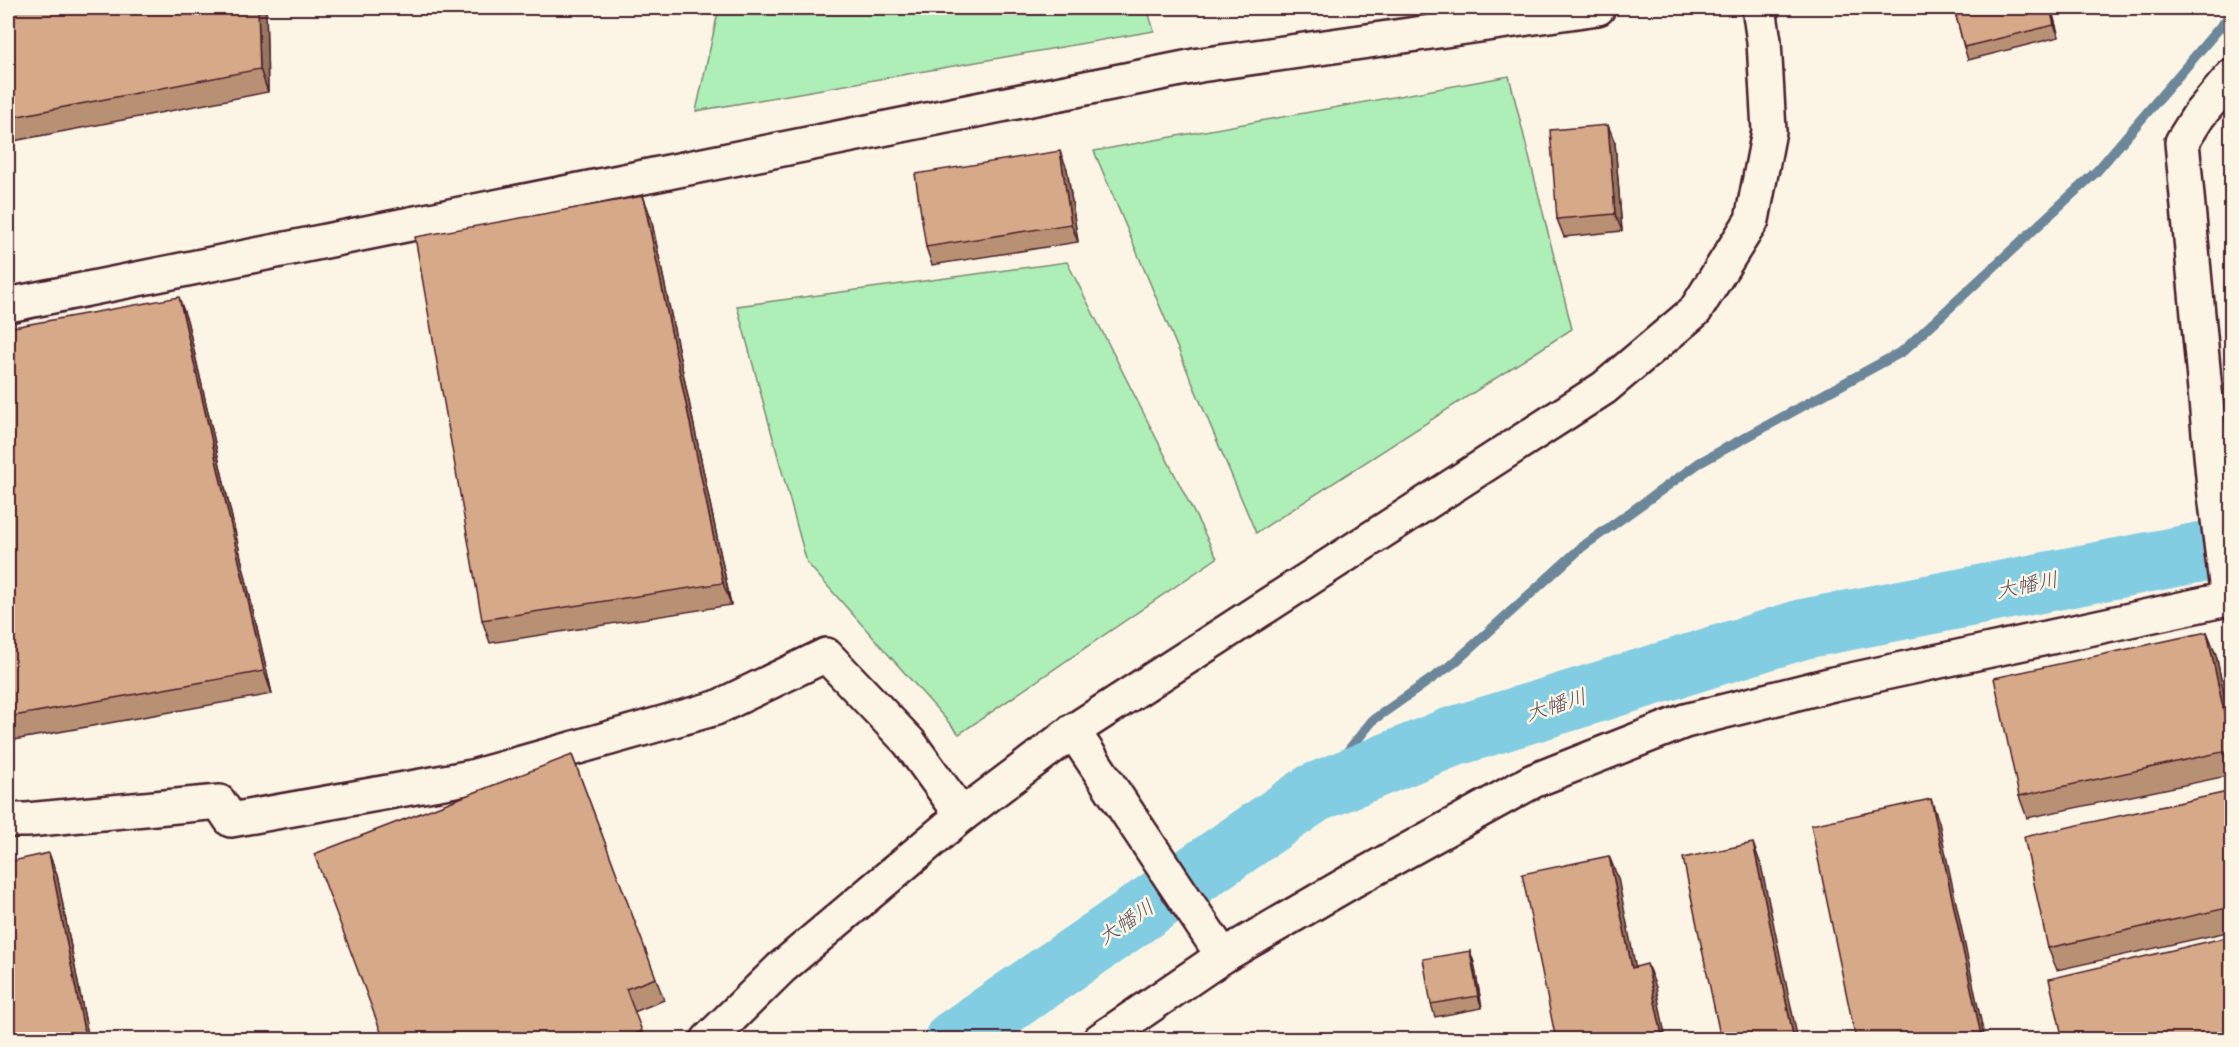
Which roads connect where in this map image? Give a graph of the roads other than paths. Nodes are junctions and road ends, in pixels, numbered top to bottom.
1 (1598, 8) edge
2 (1759, 8) edge
3 (2232, 76) edge
4 (8, 305) edge
5 (2230, 598) edge
6 (1073, 731) junction
7 (962, 815) junction
8 (8, 820) edge
9 (1223, 956) junction
10 (708, 1040) edge
11 (1100, 1040) edge

1 - 4 street
2 - 6 street
3 - 5 street
5 - 9 street
6 - 7 street
6 - 9 street
7 - 8 street
7 - 10 street
9 - 11 street

